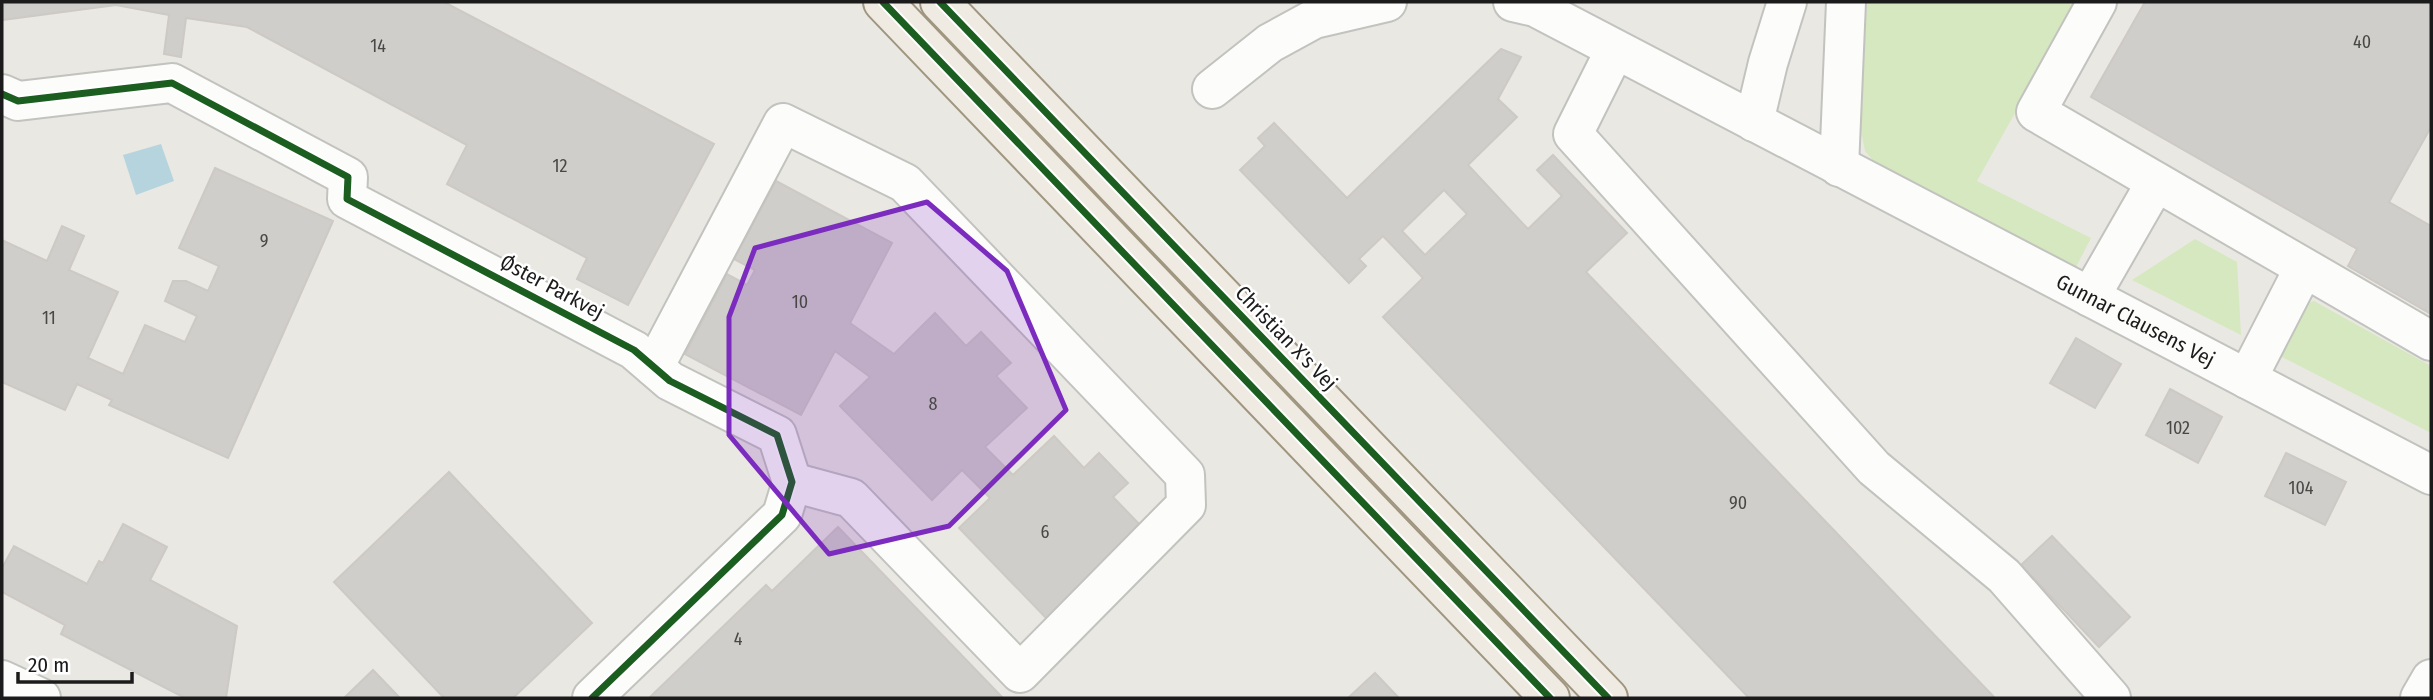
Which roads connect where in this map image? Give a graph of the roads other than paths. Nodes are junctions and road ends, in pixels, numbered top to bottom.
1 (883, 2) edge
2 (940, 2) edge
3 (1387, 2) edge
4 (1787, 2) edge
5 (1846, 2) edge
6 (2097, 2) edge
7 (1528, 3) edge
8 (1615, 50) junction
9 (1212, 89) dead end
10 (2, 94) edge
11 (1754, 122) junction
12 (1839, 167) junction
13 (2156, 182) junction
14 (2304, 268) junction
15 (2090, 297) junction
16 (2431, 341) edge
17 (654, 366) junction
18 (2247, 379) junction
19 (2431, 475) edge
20 (792, 482) junction
21 (2431, 679) edge
22 (2, 680) edge
23 (41, 698) edge
24 (592, 698) edge
25 (1550, 698) edge
26 (1608, 698) edge
27 (2111, 698) edge
28 (2420, 698) edge

1 - 25 main road
2 - 26 main road, Christian X's Vej
3 - 9 street
4 - 11 street
5 - 12 street
6 - 13 street
7 - 8 street, Gunnar Clausens Vej
8 - 11 street, Gunnar Clausens Vej
8 - 27 street
10 - 17 street, Øster Parkvej
11 - 12 street, Gunnar Clausens Vej
12 - 15 street, Gunnar Clausens Vej
13 - 14 street
13 - 15 street
14 - 16 street
14 - 18 street
15 - 18 street, Gunnar Clausens Vej
17 - 20 street, Øster Parkvej
17 - 20 street
18 - 19 street, Gunnar Clausens Vej
20 - 24 street
21 - 28 street
22 - 23 street

